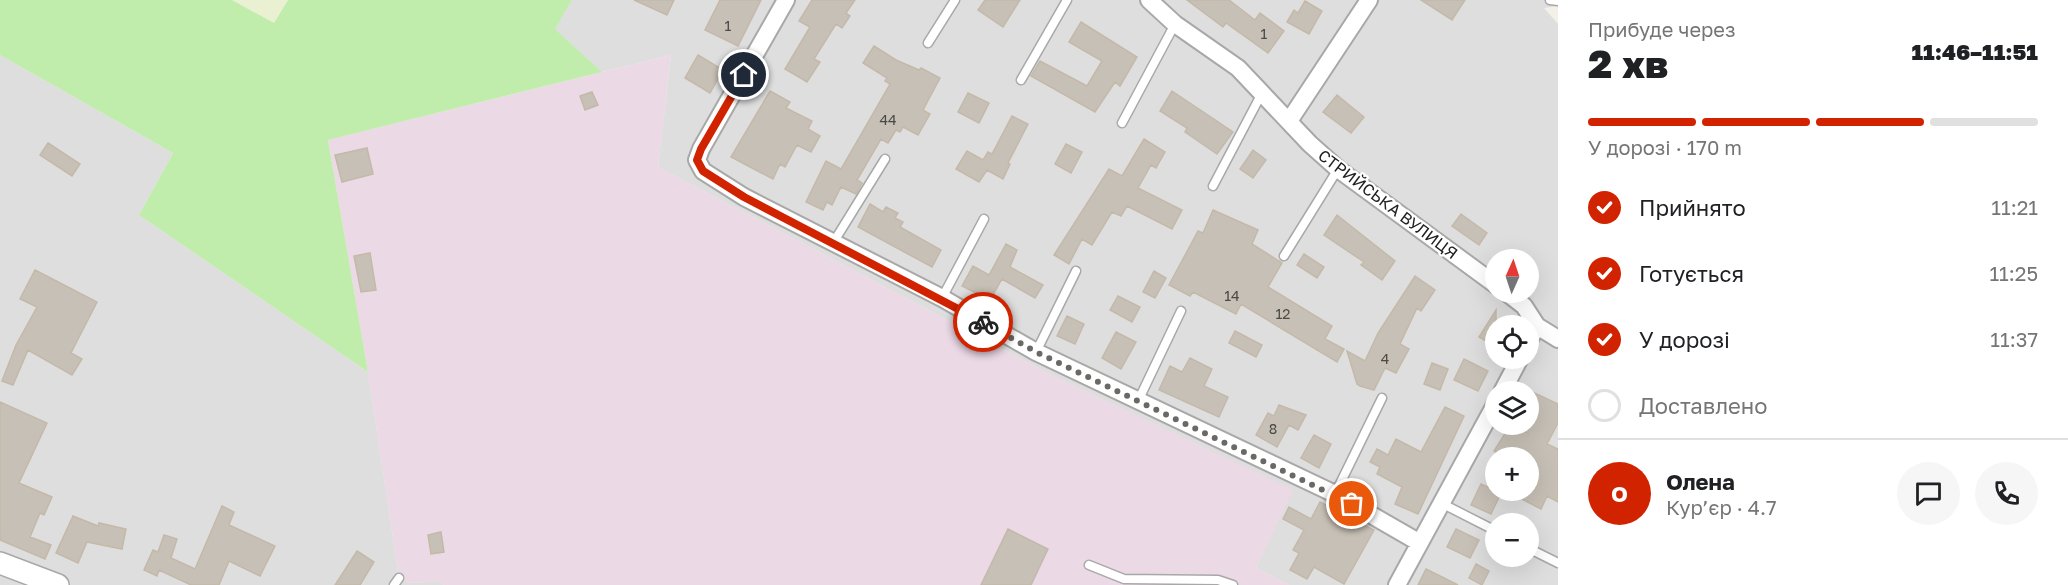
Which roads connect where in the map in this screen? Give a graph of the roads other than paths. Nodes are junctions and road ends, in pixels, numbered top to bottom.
1 (786, 0) edge
2 (955, 0) edge
3 (1067, 0) edge
4 (1369, 0) edge
5 (1550, 0) edge
6 (1154, 1) edge
7 (1558, 1) edge
8 (1175, 24) junction
9 (928, 43) dead end
10 (1021, 80) dead end
11 (1262, 93) junction
12 (1289, 121) junction
13 (1122, 123) dead end
14 (885, 159) dead end
15 (1338, 169) junction
16 (1213, 186) dead end
17 (984, 219) dead end
18 (833, 244) junction
19 (1284, 256) dead end
20 (1076, 271) dead end
21 (1485, 277) edge
22 (942, 298) junction
23 (1520, 303) edge
24 (1181, 311) dead end
25 (1530, 315) edge
26 (1539, 327) edge
27 (1558, 339) edge
28 (1036, 352) junction
29 (1382, 398) dead end
30 (1139, 399) junction
31 (1485, 423) edge
32 (1335, 494) junction
33 (1441, 504) junction
34 (1485, 526) edge
35 (1420, 543) junction
36 (1539, 554) edge
37 (0, 563) edge
38 (1558, 563) edge
39 (1089, 565) dead end
40 (58, 585) edge
41 (1233, 585) edge
42 (1397, 585) edge

1 - 18 street
2 - 9 lane
3 - 10 lane
4 - 12 street
5 - 7 lane
6 - 8 street, СТРИЙСЬКА ВУЛИЦЯ
8 - 11 street, СТРИЙСЬКА ВУЛИЦЯ
8 - 13 lane
11 - 12 street, СТРИЙСЬКА ВУЛИЦЯ
11 - 16 lane
12 - 15 street, СТРИЙСЬКА ВУЛИЦЯ
14 - 18 lane
15 - 19 lane
15 - 21 street, СТРИЙСЬКА ВУЛИЦЯ
17 - 22 lane
18 - 22 street
20 - 28 lane
22 - 28 street
23 - 25 street
24 - 30 lane
26 - 27 street
28 - 30 street
29 - 32 lane
30 - 32 street
31 - 33 street
32 - 35 street
33 - 34 lane
33 - 35 street
35 - 42 street
36 - 38 lane
37 - 40 street
39 - 41 lane

